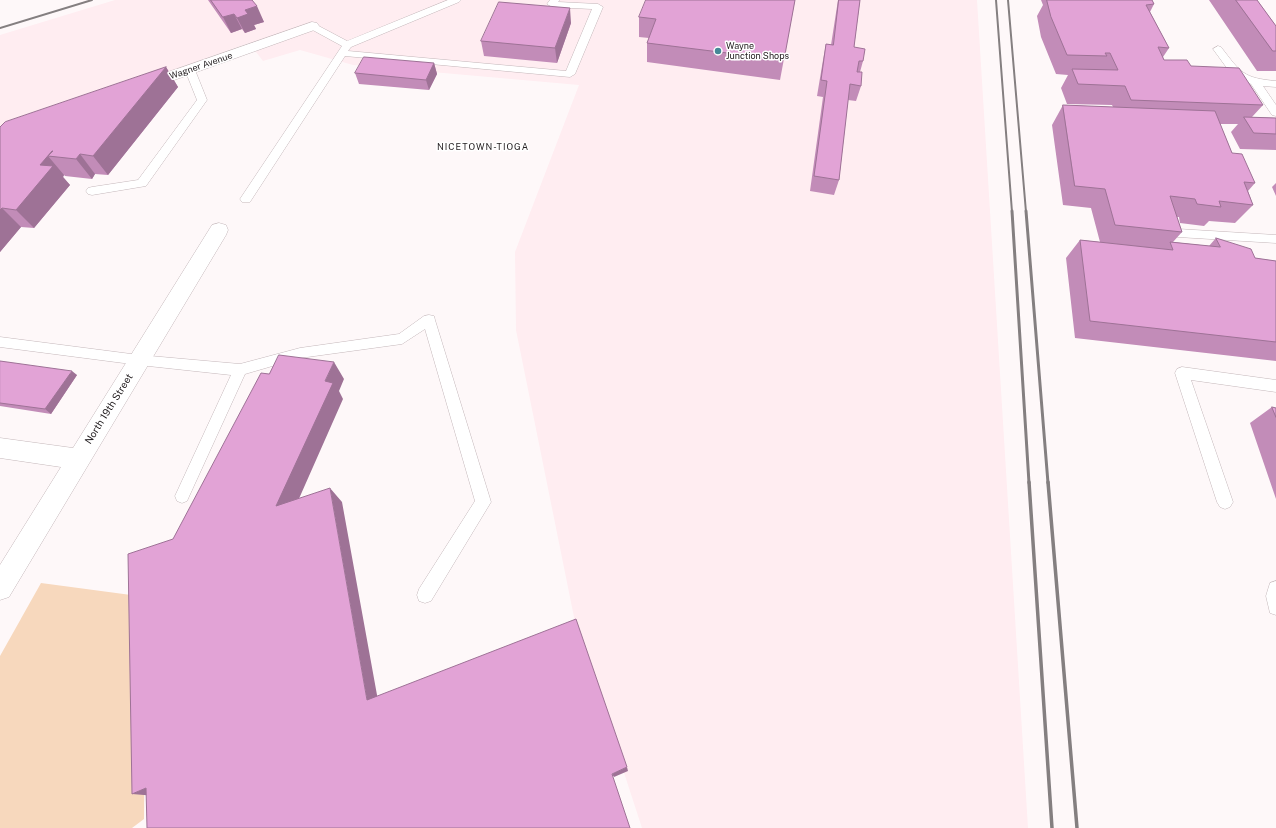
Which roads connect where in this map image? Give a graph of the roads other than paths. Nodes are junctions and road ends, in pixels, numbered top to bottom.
1 (456, 0) edge
2 (555, 0) edge
3 (601, 4) edge
4 (312, 26) joint
5 (1218, 48) dead end
6 (344, 49) junction
7 (190, 70) junction
8 (1255, 82) junction
9 (1276, 84) edge
10 (131, 90) edge
11 (1276, 113) edge
12 (92, 191) dead end
13 (246, 199) dead end
14 (219, 230) dead end
15 (1178, 234) edge
16 (1276, 239) edge
17 (0, 342) edge
18 (139, 360) junction
19 (240, 370) junction
20 (1276, 386) edge
21 (0, 448) edge
22 (78, 459) junction
23 (182, 496) dead end
24 (1225, 502) dead end
25 (0, 587) edge
26 (1276, 589) edge
27 (425, 595) dead end
28 (1276, 607) edge

1 - 6 lane
2 - 3 lane
3 - 6 lane
4 - 6 lane
4 - 7 street, Wagner Avenue
5 - 8 lane
6 - 13 lane
7 - 10 street, Wagner Avenue
7 - 12 lane
8 - 9 lane
8 - 11 lane
14 - 18 street, North 19th Street
15 - 16 lane
17 - 18 lane
18 - 19 lane
18 - 22 street, North 19th Street
19 - 23 lane
19 - 27 lane
20 - 24 lane
21 - 22 street
22 - 25 street, North 19th Street
26 - 28 lane

